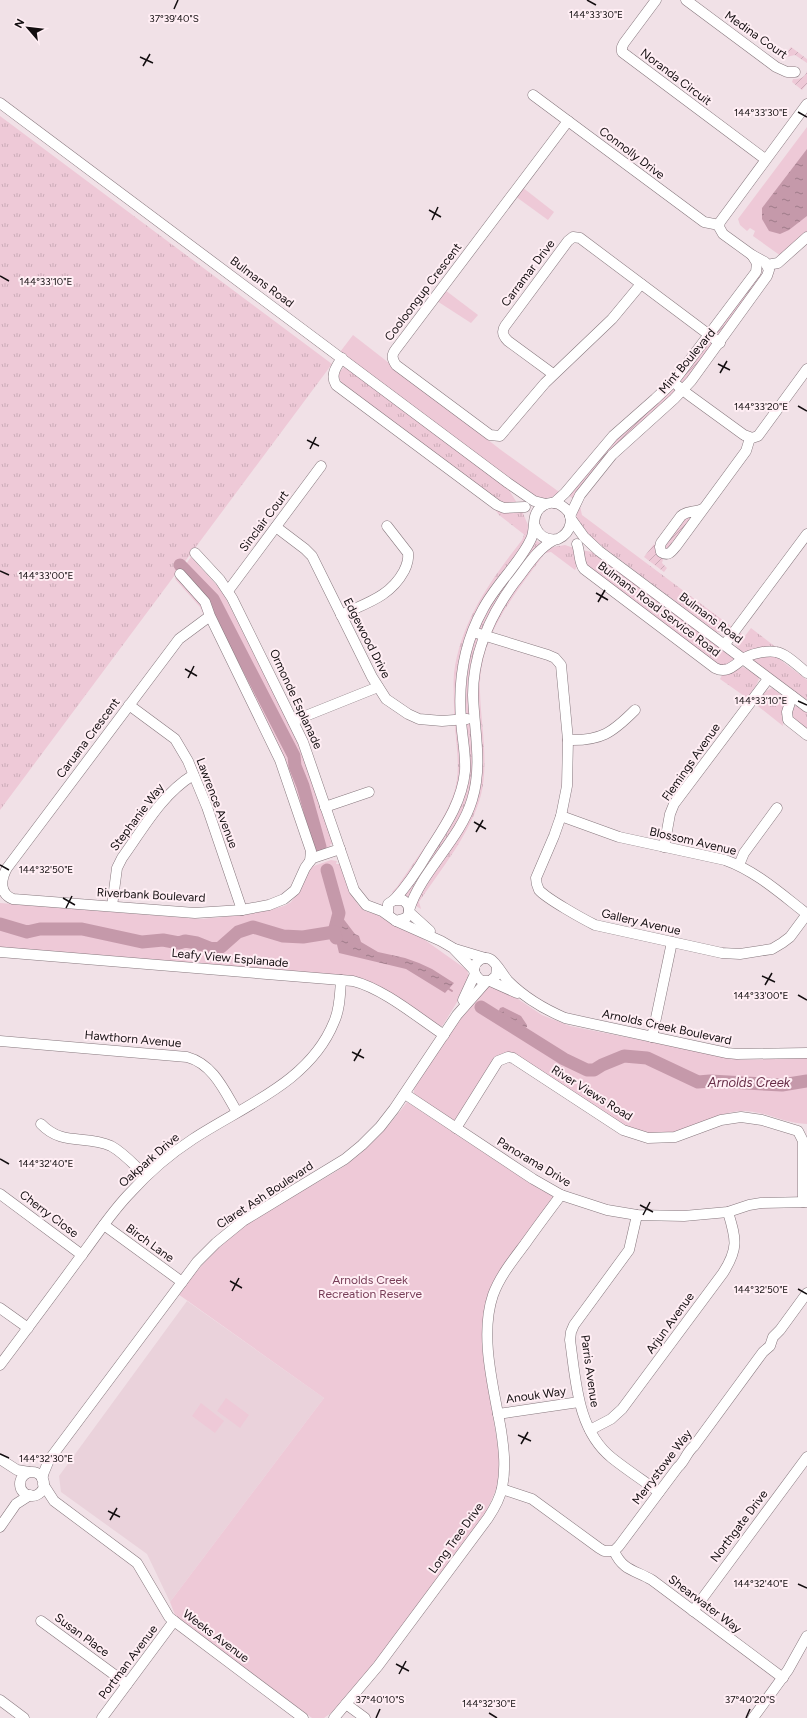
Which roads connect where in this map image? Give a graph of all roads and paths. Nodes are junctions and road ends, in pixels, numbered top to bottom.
1 (656, 0) edge
2 (686, 0) edge
3 (795, 72) dead end
4 (533, 94) dead end
5 (0, 103) edge
6 (807, 104) edge
7 (568, 121) junction
8 (765, 159) junction
9 (719, 225) junction
10 (807, 237) edge
11 (752, 255) junction
12 (768, 265) junction
13 (641, 284) junction
14 (710, 335) junction
15 (720, 343) junction
16 (342, 358) junction
17 (807, 369) edge
18 (553, 374) junction
19 (674, 381) junction
20 (683, 390) junction
21 (750, 438) junction
22 (321, 466) dead end
23 (508, 483) junction
24 (550, 503) junction
25 (525, 507) junction
26 (704, 508) junction
27 (571, 518) junction
28 (534, 524) junction
29 (386, 526) dead end
30 (276, 528) junction
31 (806, 537) edge
32 (556, 539) junction
33 (577, 544) junction
34 (599, 551) junction
35 (195, 553) dead end
36 (180, 574) dead end
37 (228, 591) junction
38 (341, 615) junction
39 (210, 616) junction
40 (473, 632) junction
41 (484, 635) junction
42 (725, 644) junction
43 (743, 660) junction
44 (807, 673) edge
45 (768, 679) junction
46 (378, 687) junction
47 (792, 696) junction
48 (129, 705) junction
49 (807, 707) edge
50 (635, 710) dead end
51 (475, 718) junction
52 (461, 720) junction
53 (293, 721) junction
54 (807, 736) edge
55 (568, 740) junction
56 (193, 775) junction
57 (369, 792) dead end
58 (325, 807) junction
59 (777, 808) dead end
60 (561, 816) junction
61 (664, 847) junction
62 (340, 849) junction
63 (310, 861) junction
64 (739, 865) junction
65 (0, 886) edge
66 (392, 901) junction
67 (112, 906) junction
68 (372, 908) junction
69 (242, 910) junction
70 (409, 911) junction
71 (807, 914) edge
72 (388, 915) junction
73 (396, 922) junction
74 (441, 940) junction
75 (672, 942) junction
76 (453, 948) junction
77 (0, 952) edge
78 (485, 958) junction
79 (497, 968) junction
80 (475, 972) junction
81 (341, 980) junction
82 (488, 981) junction
83 (528, 998) junction
84 (456, 1015) junction
85 (444, 1035) junction
86 (652, 1037) junction
87 (0, 1041) edge
88 (807, 1053) edge
89 (405, 1094) junction
90 (237, 1112) junction
91 (42, 1124) dead end
92 (456, 1128) junction
93 (146, 1176) junction
94 (0, 1194) edge
95 (561, 1195) junction
96 (805, 1202) edge
97 (728, 1212) junction
98 (637, 1215) junction
99 (104, 1225) junction
100 (82, 1255) junction
101 (182, 1282) junction
102 (807, 1293) edge
103 (0, 1308) edge
104 (28, 1328) junction
105 (0, 1366) edge
106 (578, 1402) junction
107 (498, 1414) junction
108 (590, 1430) junction
109 (807, 1457) edge
110 (0, 1459) edge
111 (49, 1460) junction
112 (11, 1467) junction
113 (30, 1472) junction
114 (43, 1482) junction
115 (21, 1487) junction
116 (502, 1489) junction
117 (659, 1492) junction
118 (33, 1495) junction
119 (54, 1501) junction
120 (16, 1504) junction
121 (0, 1527) edge
122 (614, 1551) junction
123 (693, 1611) junction
124 (41, 1621) dead end
125 (174, 1621) junction
126 (807, 1636) edge
127 (783, 1678) junction
128 (127, 1684) junction
129 (0, 1700) edge
130 (346, 1704) junction
131 (24, 1718) edge
132 (102, 1718) edge
133 (303, 1718) edge
134 (334, 1718) edge
135 (365, 1718) edge
136 (753, 1718) edge

1 - 8 street, Noranda Circuit
2 - 3 street, Medina Court
4 - 7 street, Connolly Drive
5 - 16 street, Bulmans Road
6 - 8 street
7 - 9 street, Connolly Drive
7 - 18 street, Cooloongup Crescent
8 - 9 street
9 - 11 street
10 - 12 street
11 - 12 street
11 - 14 street, Mint Boulevard
12 - 15 street, Mint Boulevard
13 - 14 street, Carramar Drive
13 - 18 street, Cooloongup Crescent
13 - 18 street, Carramar Drive
14 - 15 street, Carramar Drive
14 - 19 street, Mint Boulevard
15 - 20 street, Mint Boulevard
16 - 23 street, Bulmans Road
16 - 25 street
17 - 21 street
19 - 20 street
19 - 24 street, Mint Boulevard
20 - 21 street
20 - 27 street, Mint Boulevard
21 - 26 street
22 - 30 street, Sinclair Court
23 - 24 street, Bulmans Road
23 - 25 street, Bulmans Road
24 - 27 street
24 - 28 street
25 - 28 street, Bulmans Road
26 - 26 street
27 - 32 street
27 - 34 street, Bulmans Road
28 - 32 street
28 - 40 street
29 - 38 street
30 - 37 street, Sinclair Court
30 - 38 street, Edgewood Drive
31 - 42 street
32 - 33 street, Bulmans Road
32 - 41 street
33 - 34 street, Bulmans Road
33 - 43 street, Bulmans Road Service Road
34 - 42 street, Bulmans Road
35 - 37 street, Ormonde Esplanade
36 - 39 street
37 - 53 street, Ormonde Esplanade
38 - 46 street, Edgewood Drive
39 - 48 street, Caruana Crescent
39 - 63 street
40 - 41 street
40 - 52 street
41 - 51 street
41 - 55 street, Gallery Avenue
42 - 43 street, Bulmans Road
43 - 44 street, Bulmans Road Service Road
43 - 45 street, Bulmans Road
45 - 47 street, Bulmans Road
45 - 61 street, Flemings Avenue
46 - 52 street, Edgewood Drive
46 - 53 street
47 - 49 street, Bulmans Road
47 - 54 street
48 - 56 street, Lawrence Avenue
48 - 65 street, Caruana Crescent
50 - 55 street
51 - 52 street, Edgewood Drive
51 - 70 street
52 - 66 street
53 - 58 street, Ormonde Esplanade
55 - 60 street, Gallery Avenue
56 - 67 street, Stephanie Way
56 - 69 street, Lawrence Avenue
57 - 58 street
58 - 62 street, Ormonde Esplanade
59 - 64 street
60 - 61 street, Blossom Avenue
60 - 75 street, Gallery Avenue
61 - 64 street, Blossom Avenue
62 - 63 street
62 - 68 street, Ormonde Esplanade
63 - 69 street, Riverbank Boulevard
64 - 71 street, Blossom Avenue
65 - 67 street, Riverbank Boulevard
66 - 68 street
66 - 70 street
66 - 72 street
67 - 69 street, Riverbank Boulevard
68 - 72 street, Ormonde Esplanade
70 - 73 street
70 - 74 street
71 - 75 street, Gallery Avenue
72 - 73 street
73 - 74 street
74 - 76 street
75 - 86 street
76 - 78 street
76 - 80 street
77 - 81 street, Leafy View Esplanade
78 - 79 street
78 - 80 street
79 - 82 street
79 - 83 street, Arnolds Creek Boulevard
80 - 82 street
80 - 84 street, Claret Ash Boulevard
81 - 85 street, Leafy View Esplanade
81 - 90 street, Oakpark Drive
82 - 83 street, Arnolds Creek Boulevard
82 - 84 street, Claret Ash Boulevard
83 - 86 street, Arnolds Creek Boulevard
84 - 85 street, Claret Ash Boulevard
85 - 89 street, Claret Ash Boulevard
86 - 88 street, Arnolds Creek Boulevard
87 - 90 street, Hawthorn Avenue
89 - 92 street, Panorama Drive
89 - 101 street, Claret Ash Boulevard
90 - 93 street, Oakpark Drive
91 - 93 street
92 - 95 street, Panorama Drive
92 - 96 street, River Views Road
93 - 99 street, Oakpark Drive
94 - 100 street, Cherry Close
95 - 98 street, Panorama Drive
95 - 107 street, Long Tree Drive
96 - 97 street, Panorama Drive
97 - 98 street, Panorama Drive
97 - 108 street, Arjun Avenue
98 - 106 street, Parris Avenue
99 - 100 street, Oakpark Drive
99 - 101 street, Birch Lane
100 - 104 street, Oakpark Drive
101 - 111 street, Claret Ash Boulevard
102 - 117 street, Merrystowe Way
103 - 104 street
104 - 105 street, Oakpark Drive
106 - 107 street, Anouk Way
106 - 108 street, Parris Avenue
107 - 116 street, Long Tree Drive
108 - 117 street, Parris Avenue
109 - 123 street, Northgate Drive
110 - 112 street
111 - 113 street, Claret Ash Boulevard
111 - 114 street, Claret Ash Boulevard
112 - 113 street
112 - 115 street
113 - 114 street
113 - 115 street
114 - 118 street
114 - 119 street, Weeks Avenue
115 - 118 street
115 - 120 street
116 - 122 street
116 - 130 street, Long Tree Drive
117 - 122 street, Merrystowe Way
118 - 119 street, Weeks Avenue
118 - 120 street
119 - 125 street, Weeks Avenue
120 - 121 street
122 - 123 street, Shearwater Way
123 - 127 street, Shearwater Way
124 - 128 street, Susan Place
125 - 128 street, Portman Avenue
125 - 133 street, Weeks Avenue
126 - 127 street
127 - 136 street
128 - 132 street, Portman Avenue
129 - 131 street
130 - 134 street, Long Tree Drive
130 - 135 street

